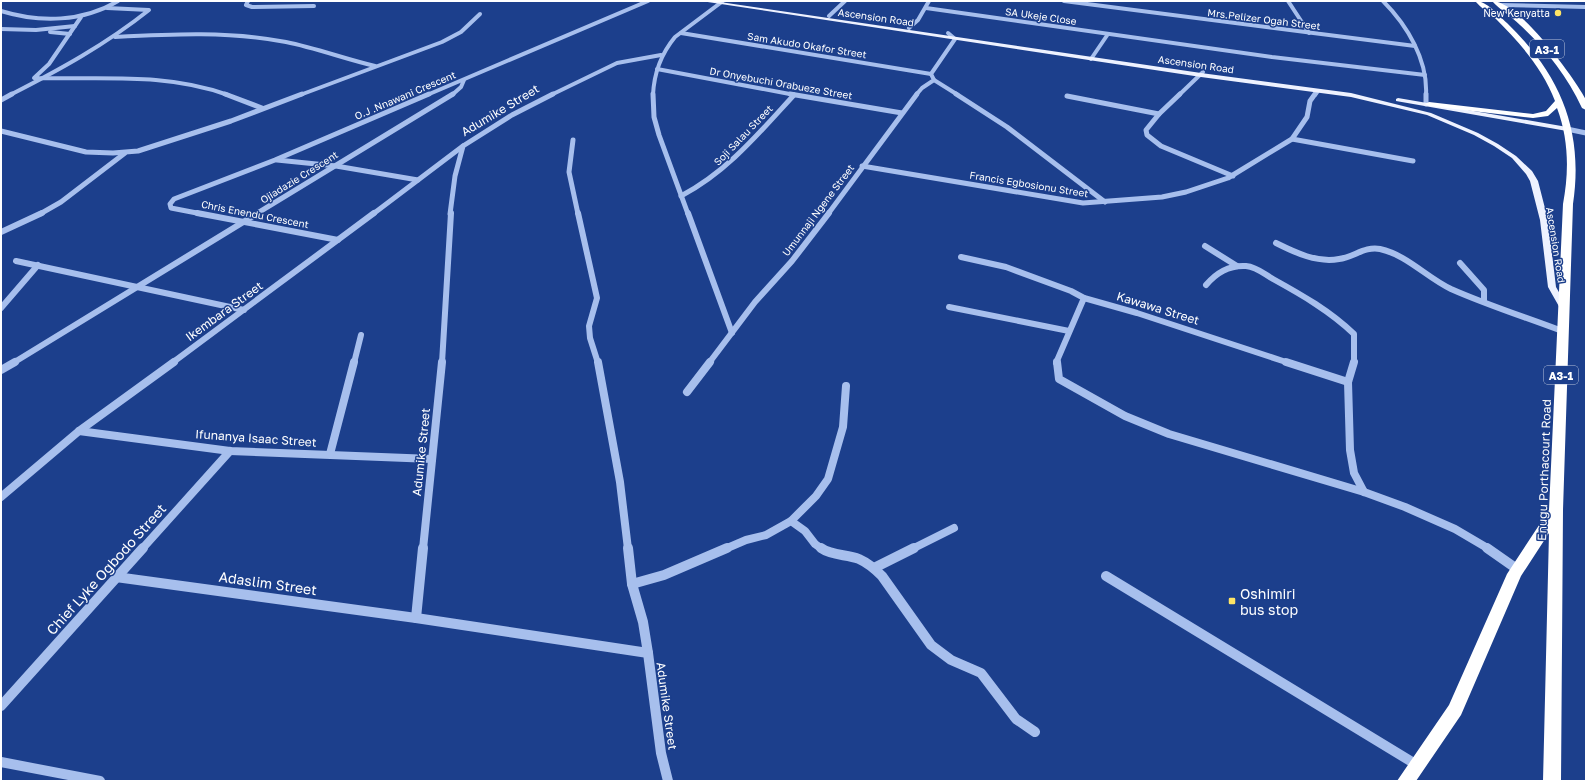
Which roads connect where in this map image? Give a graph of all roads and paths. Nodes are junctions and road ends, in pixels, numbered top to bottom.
1 (118, 1) edge
2 (248, 1) edge
3 (648, 1) edge
4 (707, 1) edge
5 (845, 1) edge
6 (929, 1) edge
7 (1064, 1) edge
8 (1288, 1) edge
9 (1383, 1) edge
10 (1478, 1) edge
11 (722, 2) edge
12 (1498, 3) edge
13 (314, 6) dead end
14 (1586, 7) edge
15 (107, 8) junction
16 (926, 8) junction
17 (1, 11) edge
18 (480, 14) dead end
19 (829, 16) junction
20 (81, 17) junction
21 (75, 26) junction
22 (909, 28) junction
23 (1, 29) edge
24 (36, 30) junction
25 (680, 33) junction
26 (948, 33) junction
27 (1309, 33) junction
28 (70, 34) junction
29 (1108, 34) junction
30 (115, 37) junction
31 (954, 39) junction
32 (1415, 46) junction
33 (661, 55) junction
34 (1092, 57) junction
35 (376, 66) junction
36 (63, 68) junction
37 (43, 69) junction
38 (657, 69) junction
39 (931, 74) junction
40 (1202, 74) junction
41 (1425, 75) junction
42 (44, 78) junction
43 (464, 80) junction
44 (934, 80) junction
45 (1318, 91) junction
46 (794, 96) junction
47 (1067, 96) dead end
48 (1, 100) edge
49 (1558, 101) junction
50 (1427, 104) junction
51 (262, 108) junction
52 (1586, 108) edge
53 (902, 113) junction
54 (1159, 114) junction
55 (1567, 129) junction
56 (1, 131) edge
57 (1586, 133) edge
58 (1292, 139) junction
59 (573, 140) dead end
60 (463, 146) junction
61 (125, 152) junction
62 (275, 160) junction
63 (1413, 161) dead end
64 (336, 166) junction
65 (862, 166) junction
66 (1233, 176) junction
67 (418, 180) junction
68 (681, 196) junction
69 (1105, 202) junction
70 (170, 204) joint
71 (246, 222) junction
72 (1, 232) edge
73 (338, 240) junction
74 (1276, 243) dead end
75 (1205, 246) dead end
76 (961, 257) dead end
77 (16, 261) dead end
78 (1460, 263) dead end
79 (38, 265) junction
80 (1237, 266) junction
81 (1206, 285) dead end
82 (139, 287) junction
83 (1084, 298) junction
84 (1484, 300) junction
85 (949, 307) dead end
86 (1, 308) edge
87 (1564, 308) junction
88 (244, 310) junction
89 (1562, 330) junction
90 (1069, 331) junction
91 (732, 333) junction
92 (361, 335) dead end
93 (1, 370) edge
94 (1348, 382) junction
95 (846, 386) dead end
96 (687, 392) dead end
97 (79, 431) junction
98 (230, 451) junction
99 (330, 454) junction
100 (432, 459) junction
101 (1364, 492) junction
102 (1, 497) edge
103 (1556, 510) junction
104 (791, 521) junction
105 (954, 528) dead end
106 (874, 568) junction
107 (1517, 569) junction
108 (1106, 576) dead end
109 (116, 577) junction
110 (632, 584) junction
111 (416, 618) junction
112 (648, 653) junction
113 (1, 706) edge
114 (1035, 732) dead end
115 (1, 762) edge
116 (1417, 765) junction
117 (100, 781) edge
118 (668, 781) edge
119 (1406, 781) edge
120 (1552, 781) edge

1 - 15 street
2 - 13 street
3 - 43 street, O.J .Nnawani Crescent
4 - 11 main road, Ascension Road
5 - 19 street
6 - 16 street
7 - 27 street, Mrs.Pelizer Ogah Street
8 - 27 street
9 - 32 street
10 - 49 highway, Enugu Porthacourt Road / A3-1
11 - 19 main road, Ascension Road
11 - 25 street
11 - 31 main road, Ascension Road
12 - 14 street
12 - 52 highway, A3-1
15 - 20 street
15 - 30 street
16 - 22 street
16 - 29 street, SA Ukeje Close
17 - 20 street
18 - 35 street
19 - 22 main road, Ascension Road
20 - 21 street
21 - 24 street
21 - 28 street
22 - 26 main road, Ascension Road
23 - 24 street
24 - 28 street
25 - 33 street
25 - 39 street, Sam Akudo Okafor Street
26 - 31 street
26 - 34 main road, Ascension Road
27 - 32 street, Mrs.Pelizer Ogah Street
28 - 37 street
29 - 34 street
29 - 41 street, SA Ukeje Close
30 - 35 street
30 - 36 street
31 - 34 main road, Ascension Road
31 - 39 street
32 - 41 street
33 - 38 street
33 - 60 street, Adumike Street
34 - 40 main road, Ascension Road
35 - 51 street
36 - 37 street
36 - 42 street
37 - 42 street
38 - 46 street, Dr Onyebuchi Orabueze Street
38 - 68 street
39 - 44 street
40 - 45 main road, Ascension Road
40 - 50 main road, Ascension Road
40 - 54 street
41 - 50 street
42 - 48 street
42 - 51 street
43 - 62 street, O.J .Nnawani Crescent
43 - 64 street, Ojiadazie Crescent
44 - 53 street, Umunnaji Ngene Street
44 - 69 street
45 - 58 street, Francis Egbosionu Street
45 - 87 main road, Ascension Road
46 - 53 street, Dr Onyebuchi Orabueze Street
46 - 68 street, Soji Salau Street
47 - 54 street
49 - 50 highway
49 - 55 highway, Enugu Porthacourt Road / A3-1
50 - 55 main road, Ascension Road
51 - 61 street
53 - 65 street, Umunnaji Ngene Street
54 - 66 street
55 - 57 street
55 - 87 highway, Enugu Porthacourt Road / A3-1
56 - 61 street
58 - 63 street
58 - 66 street, Francis Egbosionu Street
59 - 110 street
60 - 67 street, Ikembara Street
60 - 100 street, Adumike Street
61 - 72 street
62 - 64 street
62 - 70 street, O.J .Nnawani Crescent
64 - 67 street
64 - 71 street, Ojiadazie Crescent
65 - 69 street, Francis Egbosionu Street
65 - 91 street, Umunnaji Ngene Street
66 - 69 street, Francis Egbosionu Street
67 - 73 street, Ikembara Street
68 - 91 street
70 - 71 street, Chris Enendu Crescent
71 - 73 street, Chris Enendu Crescent
71 - 82 street, Ojiadazie Crescent
73 - 88 street, Ikembara Street
74 - 84 street
75 - 80 street
76 - 83 street, Kawawa Street
77 - 79 street
78 - 84 street
79 - 82 street
79 - 86 street
80 - 81 street
80 - 94 street
82 - 88 street
82 - 93 street, Ojiadazie Crescent
83 - 90 street
83 - 94 street, Kawawa Street
84 - 89 street
85 - 90 street
87 - 89 highway, Enugu Porthacourt Road / A3-1
88 - 97 street, Ikembara Street
89 - 103 highway, Enugu Porthacourt Road / A3-1
90 - 101 street
91 - 96 street, Umunnaji Ngene Street
92 - 99 street
94 - 101 street
95 - 104 street
97 - 98 street, Ifunanya Isaac Street
97 - 102 street, Ikembara Street
98 - 99 street, Ifunanya Isaac Street
98 - 109 street, Chief Lyke Ogbodo Street
99 - 100 street, Ifunanya Isaac Street
100 - 111 street, Adumike Street
101 - 107 street
103 - 107 highway
103 - 120 highway, Enugu Porthacourt Road / A3-1
104 - 106 street
104 - 110 street
105 - 106 street
106 - 114 street
107 - 116 highway
108 - 116 street
109 - 111 street, Adaslim Street
109 - 113 street, Chief Lyke Ogbodo Street
110 - 112 street
111 - 112 street, Adumike Street
112 - 118 street, Adumike Street
115 - 117 street
116 - 119 highway

